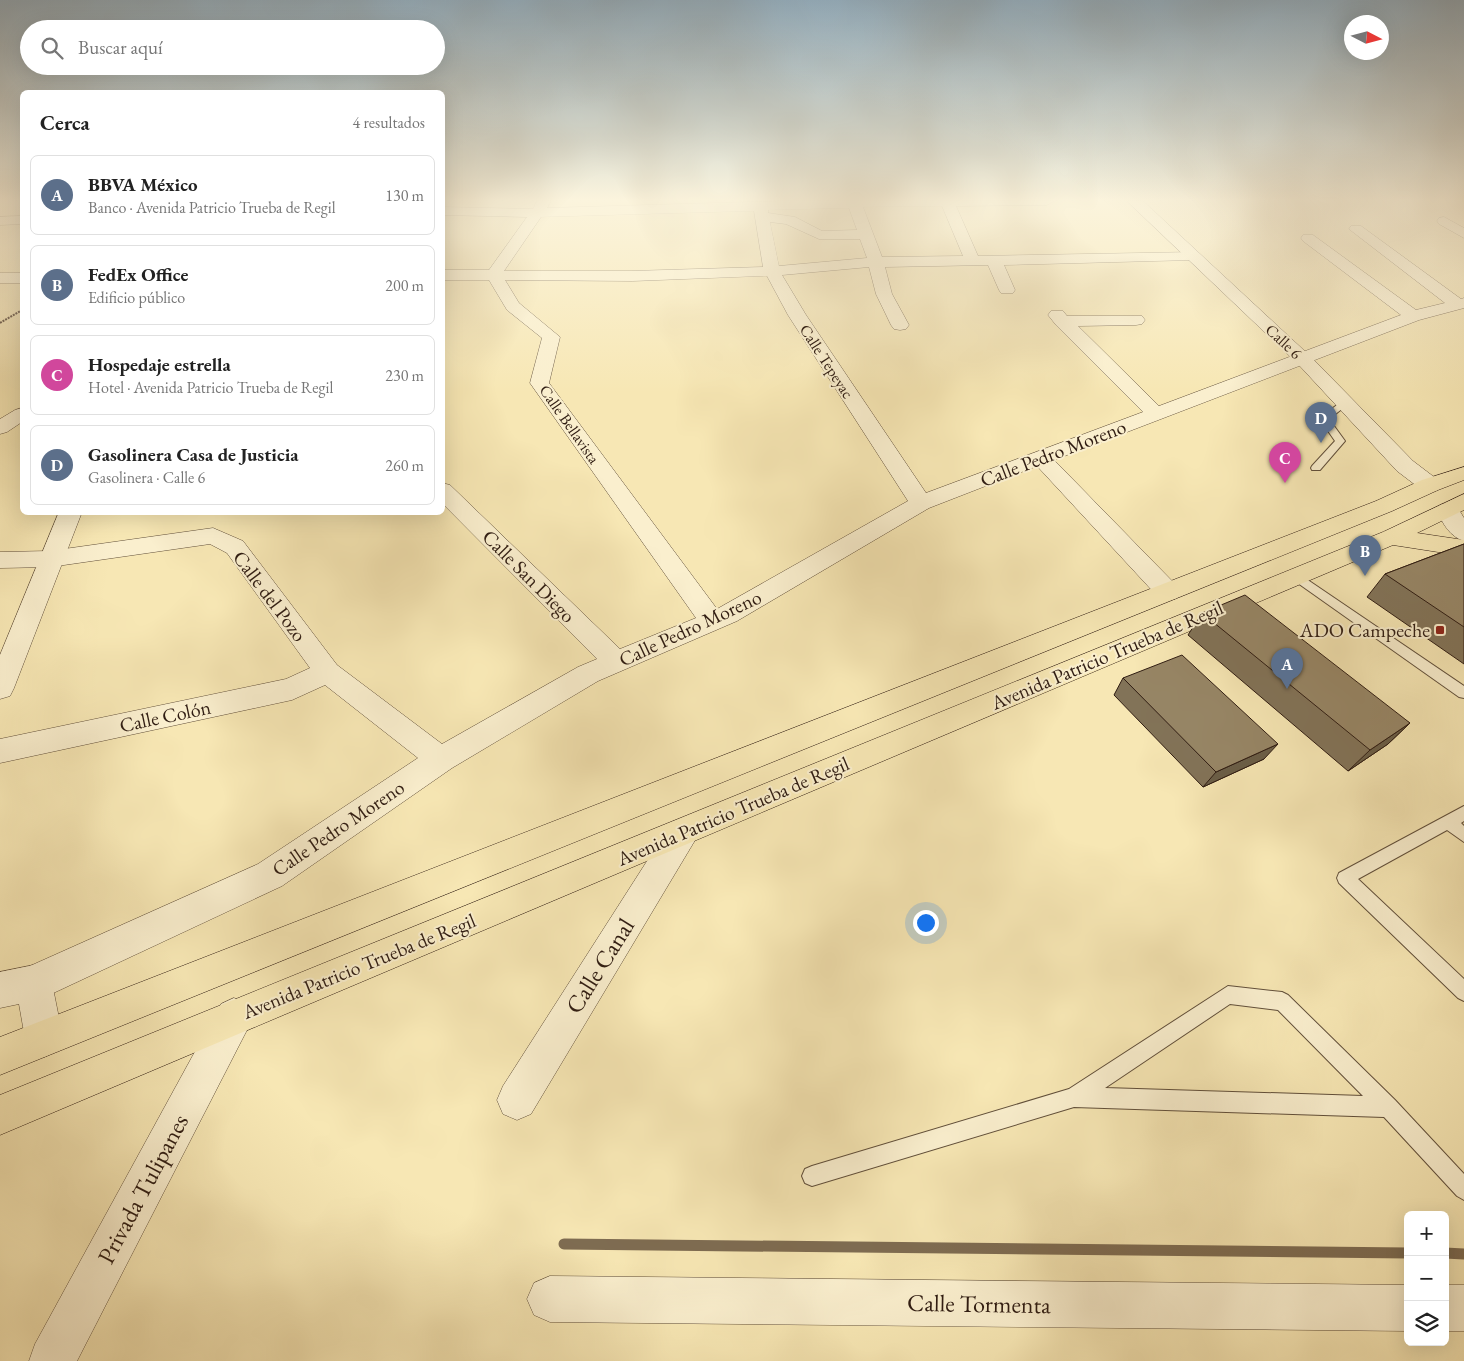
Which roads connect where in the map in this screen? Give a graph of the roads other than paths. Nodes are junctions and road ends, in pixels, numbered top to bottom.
1 (500, 265) edge
2 (771, 265) edge
3 (832, 265) edge
4 (877, 265) edge
5 (996, 265) edge
6 (1201, 265) edge
7 (1344, 265) edge
8 (1406, 265) edge
9 (772, 272) junction
10 (445, 275) edge
11 (494, 275) junction
12 (0, 278) edge
13 (20, 278) edge
14 (1007, 290) dead end
15 (1461, 304) edge
16 (1413, 316) junction
17 (1136, 320) dead end
18 (900, 325) dead end
19 (1303, 359) junction
20 (1344, 403) junction
21 (1156, 414) junction
22 (20, 416) edge
23 (6, 427) edge
24 (1040, 457) junction
25 (1316, 468) dead end
26 (1464, 473) edge
27 (1430, 485) junction
28 (445, 493) edge
29 (920, 503) junction
30 (1384, 506) junction
31 (1461, 510) edge
32 (69, 515) edge
33 (1391, 537) junction
34 (1456, 553) edge
35 (50, 559) junction
36 (0, 560) edge
37 (1296, 576) junction
38 (1168, 592) junction
39 (712, 622) junction
40 (616, 662) junction
41 (327, 672) junction
42 (0, 688) edge
43 (1464, 693) edge
44 (0, 751) edge
45 (442, 759) junction
46 (1464, 813) edge
47 (1449, 823) junction
48 (683, 832) junction
49 (1464, 835) edge
50 (17, 986) edge
51 (1464, 992) edge
52 (234, 1017) junction
53 (44, 1038) junction
54 (0, 1056) edge
55 (1074, 1098) junction
56 (517, 1100) dead end
57 (1388, 1107) junction
58 (0, 1115) edge
59 (812, 1176) dead end
60 (1464, 1190) edge
61 (550, 1299) dead end
62 (1404, 1308) edge
63 (1449, 1308) edge
64 (1464, 1308) edge
65 (52, 1361) edge

1 - 11 street
2 - 9 street, Calle Tepeyac
3 - 9 street
4 - 18 street
5 - 14 street
6 - 19 street, Calle 6
7 - 16 street
8 - 15 street
9 - 11 street
9 - 29 street, Calle Tepeyac
10 - 11 street
11 - 39 street, Calle Bellavista
12 - 13 street
15 - 16 street, Calle Pedro Moreno
16 - 19 street, Calle Pedro Moreno
17 - 21 street
19 - 20 street, Calle 6
19 - 21 street, Calle Pedro Moreno
20 - 25 lane
20 - 27 street, Calle 6
21 - 24 street, Calle Pedro Moreno
22 - 23 street
24 - 29 street, Calle Pedro Moreno
24 - 38 street
26 - 27 main road, Avenida Patricio Trueba de Regil
27 - 30 main road, Avenida Patricio Trueba de Regil
27 - 31 main road
28 - 40 street, Calle San Diego
29 - 39 street, Calle Pedro Moreno
30 - 31 main road
30 - 38 main road, Avenida Patricio Trueba de Regil
31 - 33 main road, Avenida Patricio Trueba de Regil
32 - 35 street
33 - 34 main road
33 - 37 main road, Avenida Patricio Trueba de Regil
35 - 36 street, Calle del Pozo
35 - 41 street, Calle del Pozo
35 - 42 street
37 - 43 lane
37 - 48 main road, Avenida Patricio Trueba de Regil
38 - 53 main road, Avenida Patricio Trueba de Regil
39 - 40 street, Calle Pedro Moreno
40 - 45 street, Calle Pedro Moreno
41 - 44 street, Calle Colón
41 - 45 street, Calle del Pozo
45 - 50 street, Calle Pedro Moreno
46 - 47 lane
47 - 49 lane
47 - 51 lane
48 - 52 main road, Avenida Patricio Trueba de Regil
48 - 56 street, Calle Canal
50 - 53 street
52 - 58 main road, Avenida Patricio Trueba de Regil
52 - 65 street, Privada Tulipanes
53 - 54 main road, Avenida Patricio Trueba de Regil
55 - 57 lane
55 - 57 lane
55 - 59 lane
57 - 60 lane
61 - 62 street, Calle Tormenta
63 - 64 street

